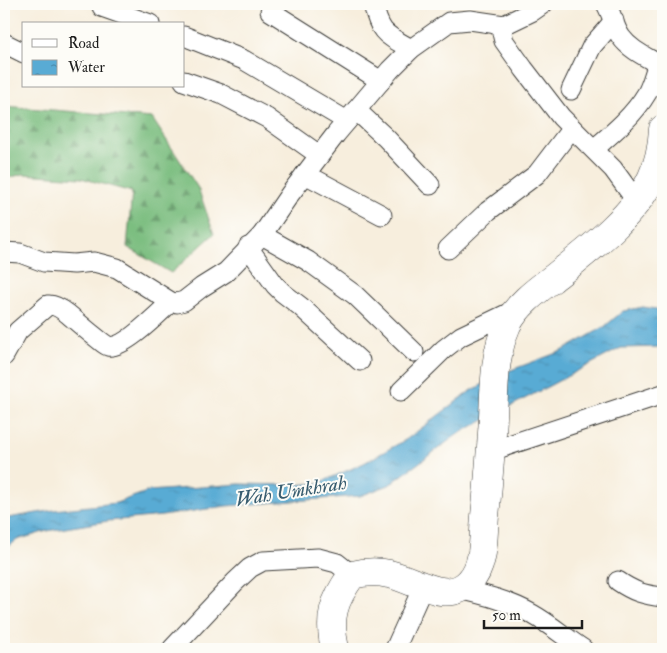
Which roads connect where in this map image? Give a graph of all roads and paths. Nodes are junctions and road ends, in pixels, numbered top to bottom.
1 (373, 4) edge
2 (543, 4) edge
3 (606, 4) edge
4 (102, 7) dead end
5 (465, 10) edge
6 (270, 11) dead end
7 (614, 21) junction
8 (144, 22) edge
9 (504, 24) junction
10 (185, 36) edge
11 (4, 43) edge
12 (411, 49) junction
13 (22, 52) edge
14 (661, 65) edge
15 (185, 81) edge
16 (381, 81) junction
17 (572, 90) dead end
18 (351, 115) junction
19 (572, 128) junction
20 (663, 139) edge
21 (594, 149) junction
22 (319, 155) junction
23 (305, 174) junction
24 (430, 186) dead end
25 (637, 202) junction
26 (382, 215) dead end
27 (255, 241) junction
28 (448, 249) dead end
29 (4, 252) edge
30 (171, 302) junction
31 (519, 308) junction
32 (414, 352) dead end
33 (4, 356) edge
34 (360, 361) dead end
35 (401, 390) dead end
36 (663, 394) edge
37 (492, 442) junction
38 (352, 575) junction
39 (618, 581) dead end
40 (423, 586) junction
41 (459, 589) junction
42 (663, 597) edge
43 (172, 649) edge
44 (335, 649) edge
45 (395, 649) edge
46 (583, 649) edge

1 - 12 street
2 - 9 street
3 - 7 street
4 - 8 street
5 - 9 street
5 - 12 street
6 - 16 street
7 - 14 street
7 - 17 street
9 - 19 street
10 - 18 street
11 - 13 street
12 - 16 street
14 - 21 street
15 - 22 street
16 - 18 street
18 - 22 street
18 - 24 street
19 - 21 street
19 - 28 street
20 - 25 highway
21 - 25 street
22 - 23 street
23 - 26 street
23 - 27 street
25 - 31 highway
27 - 30 street
27 - 32 street
27 - 34 street
29 - 30 street
30 - 33 street
31 - 35 street
31 - 37 highway
36 - 37 street
37 - 41 highway
38 - 40 highway
38 - 43 street
38 - 44 highway
39 - 42 street
40 - 41 highway
40 - 45 street
41 - 46 street

